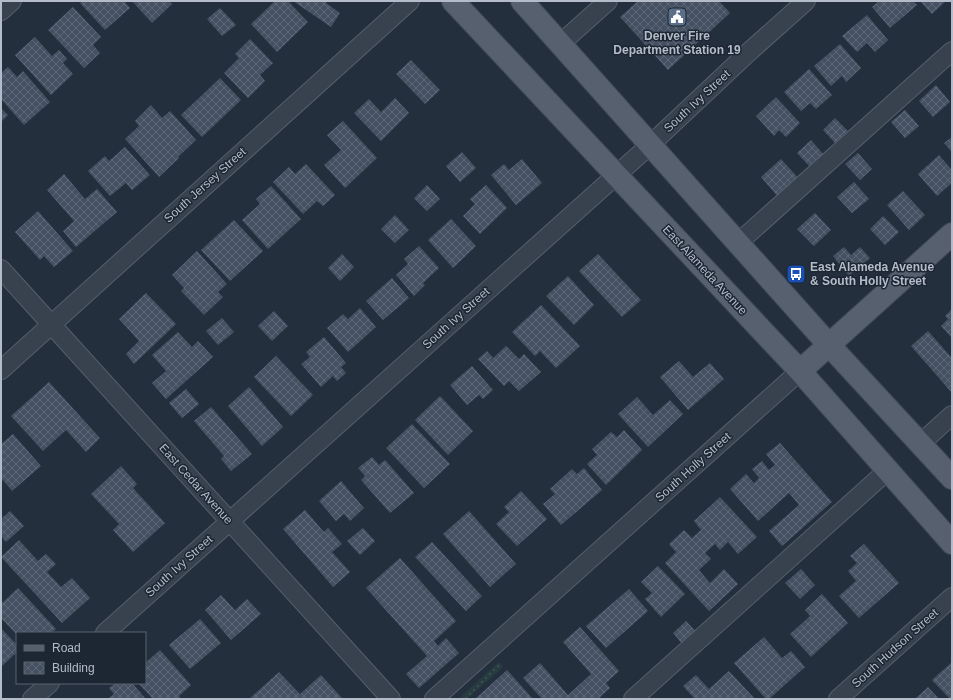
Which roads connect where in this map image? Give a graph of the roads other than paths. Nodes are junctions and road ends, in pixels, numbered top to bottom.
1 (12, 1) edge
2 (410, 1) edge
3 (452, 1) edge
4 (522, 1) edge
5 (608, 1) edge
6 (806, 1) edge
7 (1, 11) edge
8 (560, 44) junction
9 (952, 51) edge
10 (650, 145) junction
11 (616, 175) junction
12 (952, 234) edge
13 (738, 243) junction
14 (1, 269) edge
15 (51, 325) junction
16 (829, 345) junction
17 (1, 370) edge
18 (800, 372) junction
19 (952, 415) edge
20 (920, 444) junction
21 (888, 470) junction
22 (952, 478) edge
23 (229, 521) junction
24 (952, 543) edge
25 (952, 597) edge
26 (106, 632) edge
27 (49, 684) edge
28 (32, 699) edge
29 (391, 699) edge
30 (434, 699) edge
31 (633, 699) edge
32 (838, 699) edge

1 - 7 street
2 - 15 street, South Jersey Street
3 - 11 main road, East Alameda Avenue
4 - 8 main road
5 - 8 street
6 - 10 street, South Ivy Street
8 - 10 main road
9 - 13 street
10 - 11 street, South Ivy Street
10 - 13 main road
11 - 18 main road, East Alameda Avenue
11 - 23 street, South Ivy Street
12 - 16 main road, South Holly Street
13 - 16 main road
14 - 15 street, East Cedar Avenue
15 - 17 street, South Jersey Street
15 - 23 street, East Cedar Avenue
16 - 18 main road, South Holly Street
16 - 20 main road
18 - 21 main road, East Alameda Avenue
18 - 30 street, South Holly Street
19 - 20 street
20 - 22 main road
21 - 24 main road, East Alameda Avenue
21 - 31 street
23 - 26 street, South Ivy Street
23 - 29 street, East Cedar Avenue
25 - 32 street, South Hudson Street
27 - 28 street

